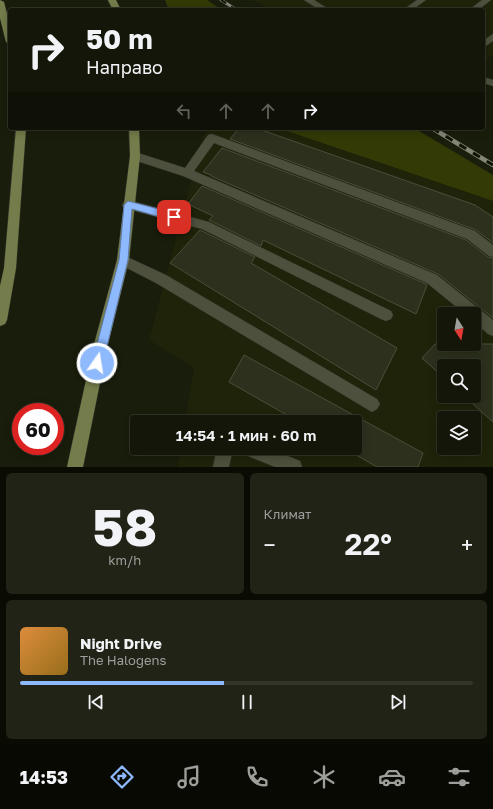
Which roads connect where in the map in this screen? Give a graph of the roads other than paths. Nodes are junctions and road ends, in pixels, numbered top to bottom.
1 (308, 0) edge
2 (422, 0) edge
3 (487, 0) edge
4 (0, 2) edge
5 (322, 8) edge
6 (410, 8) edge
7 (476, 8) edge
8 (8, 34) edge
9 (493, 37) edge
10 (485, 43) edge
11 (21, 130) edge
12 (134, 130) edge
13 (135, 156) junction
14 (187, 174) junction
15 (128, 205) junction
16 (493, 252) edge
17 (124, 260) junction
18 (386, 315) dead end
19 (0, 320) edge
20 (493, 329) edge
21 (372, 404) dead end
22 (224, 455) edge
23 (266, 455) edge
24 (75, 467) edge
25 (221, 467) edge
26 (294, 467) edge

1 - 5 lane
2 - 6 lane
3 - 7 lane
4 - 8 main road
9 - 10 lane
11 - 19 main road
12 - 13 main road
13 - 14 lane
13 - 15 main road
14 - 16 lane
14 - 20 lane
15 - 17 main road
15 - 18 lane
17 - 21 lane
17 - 24 main road
22 - 25 lane
23 - 26 lane

